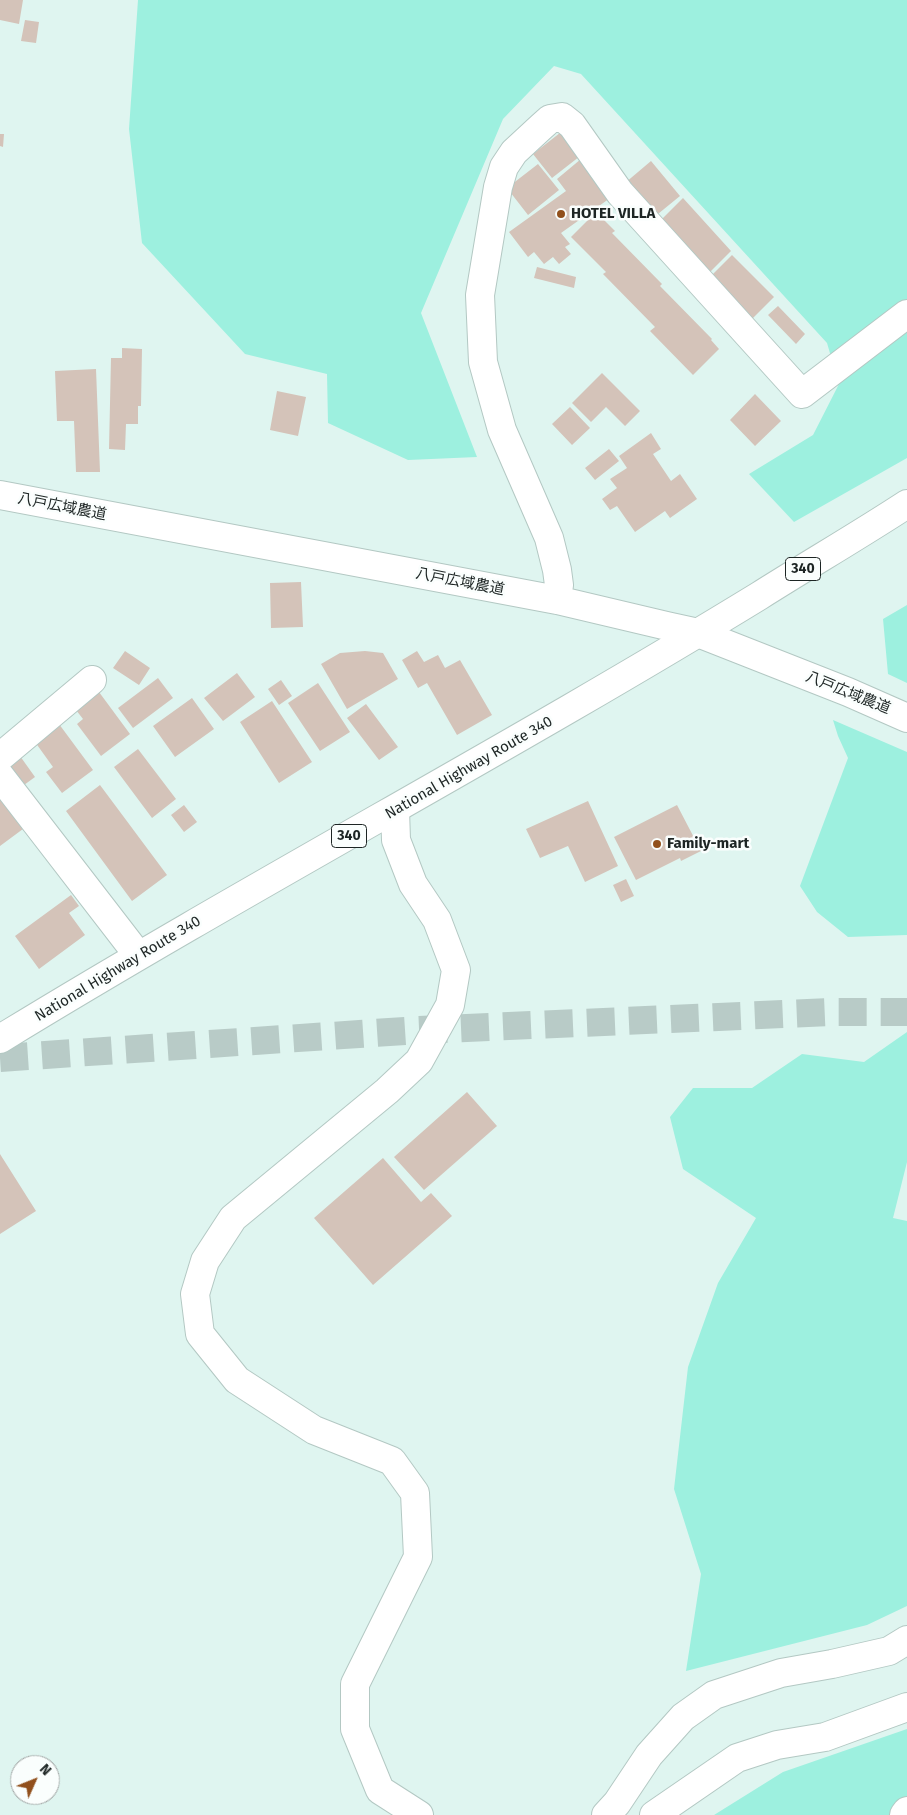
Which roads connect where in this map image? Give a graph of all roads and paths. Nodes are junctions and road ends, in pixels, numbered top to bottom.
1 (907, 314) edge
2 (0, 495) edge
3 (907, 504) edge
4 (557, 600) junction
5 (698, 633) junction
6 (92, 680) dead end
7 (907, 718) edge
8 (0, 757) edge
9 (0, 776) edge
10 (395, 810) junction
11 (138, 955) junction
12 (0, 1039) edge
13 (907, 1640) edge
14 (907, 1707) edge
15 (907, 1811) edge
16 (419, 1815) edge
17 (606, 1815) edge
18 (654, 1815) edge
19 (904, 1815) edge

1 - 4 main road
2 - 4 main road, 八戸広域農道
3 - 5 main road, National Highway Route 340 / 340
4 - 5 main road, 八戸広域農道
5 - 7 main road, 八戸広域農道
5 - 10 main road, National Highway Route 340 / 340
6 - 8 main road
9 - 11 main road
10 - 11 main road, National Highway Route 340 / 340
10 - 16 main road
11 - 12 main road, National Highway Route 340 / 340
13 - 17 main road
14 - 18 main road
15 - 19 main road

